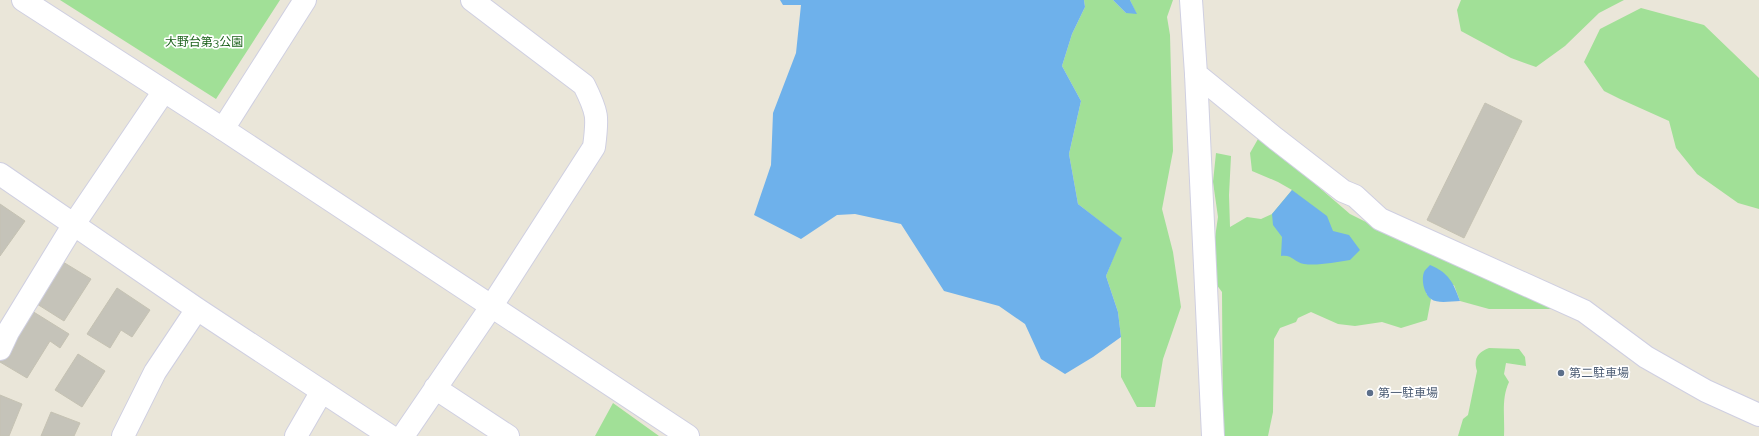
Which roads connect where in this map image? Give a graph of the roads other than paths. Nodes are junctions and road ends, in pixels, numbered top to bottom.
1 (23, 0) edge
2 (305, 0) edge
3 (472, 0) edge
4 (1191, 0) edge
5 (1196, 74) junction
6 (164, 90) junction
7 (223, 129) junction
8 (0, 174) edge
9 (74, 224) junction
10 (491, 307) junction
11 (197, 309) junction
12 (0, 349) edge
13 (435, 388) junction
14 (322, 391) junction
15 (1759, 415) edge
16 (123, 436) edge
17 (296, 436) edge
18 (390, 436) edge
19 (403, 436) edge
20 (508, 436) edge
21 (688, 436) edge
22 (1214, 436) edge

1 - 6 street
2 - 7 street
3 - 10 street
4 - 5 street
5 - 15 street
5 - 22 street
6 - 7 street
6 - 9 street
7 - 10 street
8 - 9 street
9 - 11 street
9 - 12 street
10 - 13 street
10 - 21 street
11 - 14 street
11 - 16 street
13 - 19 street
13 - 20 street
14 - 17 street
14 - 18 street

